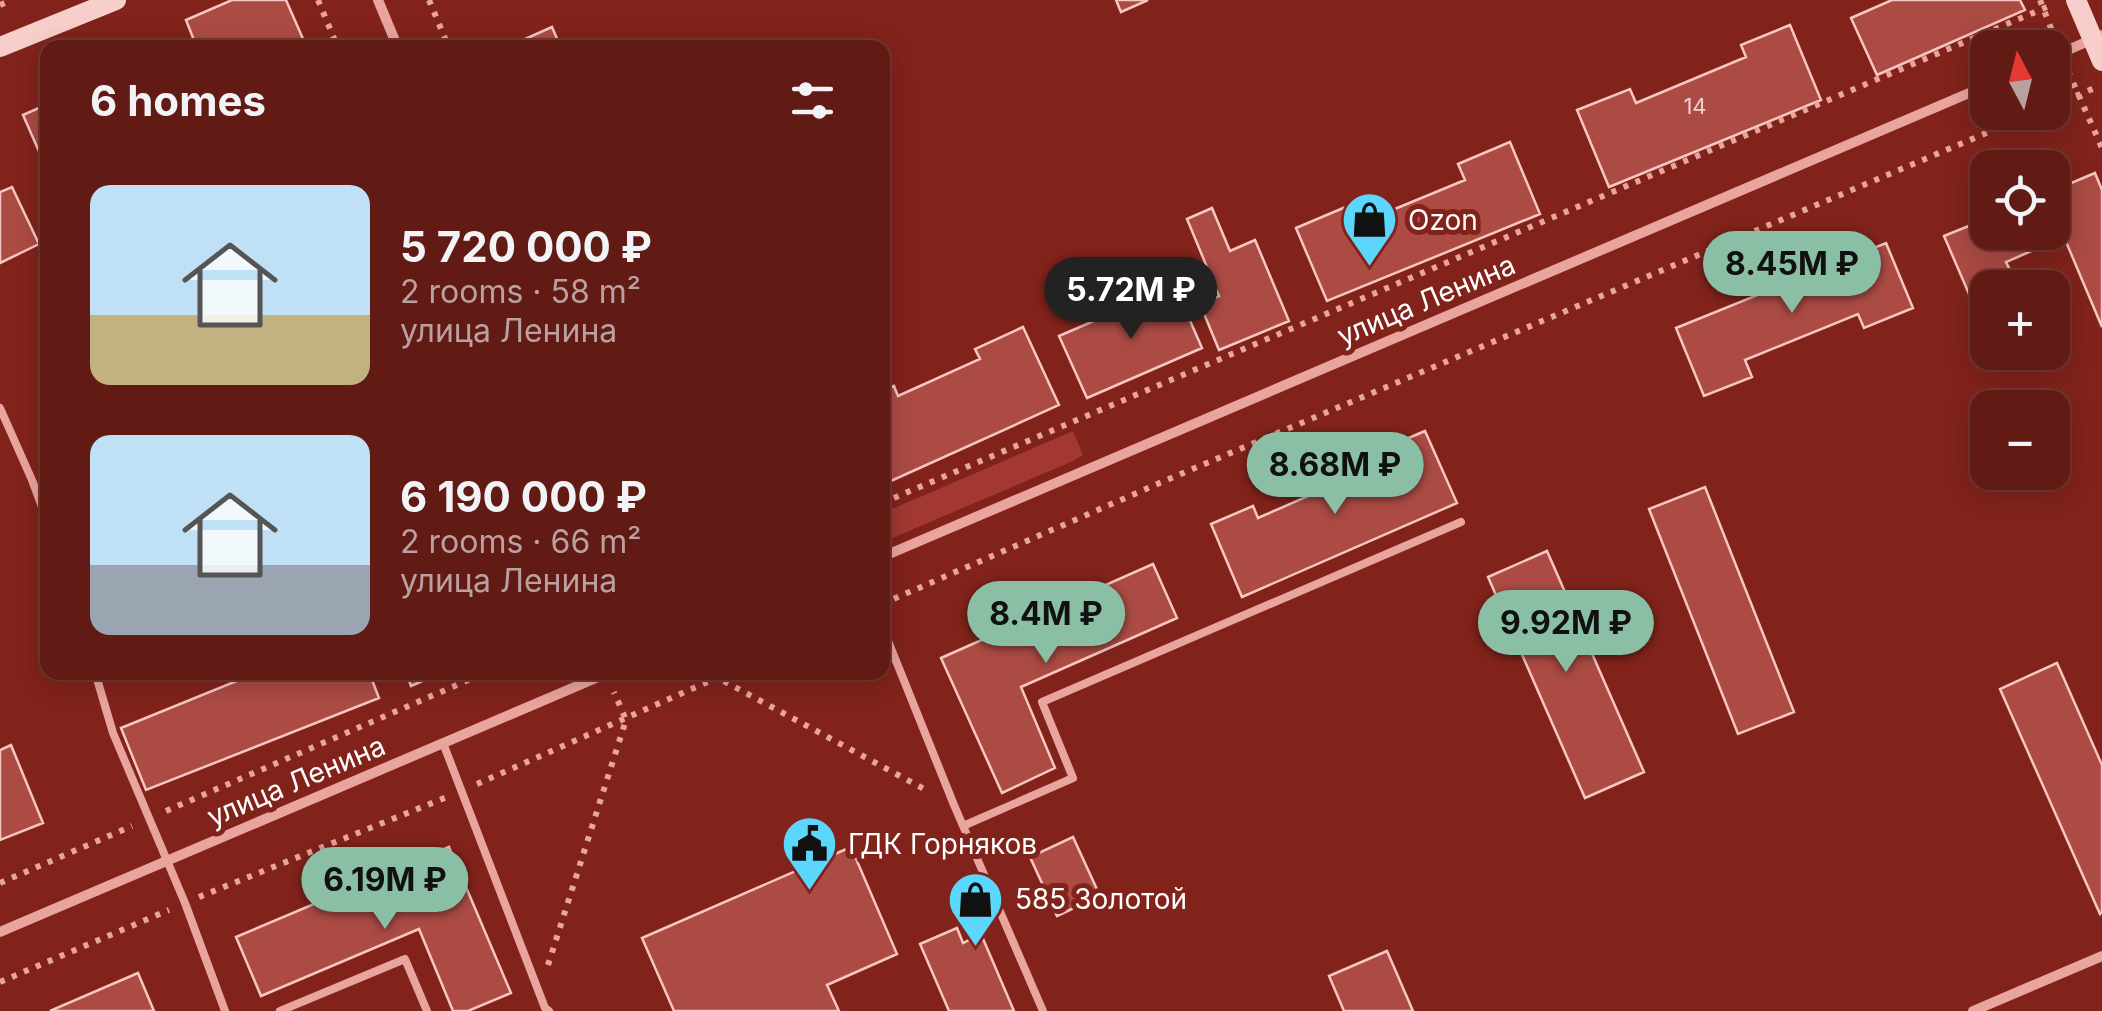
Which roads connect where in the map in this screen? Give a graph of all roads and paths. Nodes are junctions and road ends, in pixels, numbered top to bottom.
1 (12, 0) edge
2 (116, 0) edge
3 (318, 0) edge
4 (378, 0) edge
5 (429, 0) edge
6 (2063, 0) edge
7 (2076, 0) edge
8 (0, 5) edge
9 (2097, 37) edge
10 (335, 40) edge
11 (395, 40) edge
12 (446, 40) edge
13 (0, 47) edge
14 (2070, 49) edge
15 (2102, 60) edge
16 (2102, 85) edge
17 (1970, 93) edge
18 (2070, 98) edge
19 (1993, 130) edge
20 (0, 408) edge
21 (890, 501) edge
22 (40, 502) edge
23 (1461, 522) dead end
24 (890, 554) edge
25 (890, 601) edge
26 (890, 646) edge
27 (97, 680) edge
28 (469, 680) edge
29 (592, 680) edge
30 (611, 680) edge
31 (707, 680) edge
32 (726, 680) edge
33 (626, 720) junction
34 (443, 743) junction
35 (462, 790) junction
36 (954, 805) junction
37 (148, 819) junction
38 (962, 826) junction
39 (167, 861) junction
40 (0, 883) edge
41 (185, 902) junction
42 (0, 932) edge
43 (2102, 956) edge
44 (0, 982) edge
45 (540, 993) junction
46 (225, 1011) edge
47 (280, 1011) edge
48 (428, 1011) edge
49 (549, 1011) edge
50 (1042, 1011) edge
51 (1974, 1011) edge

1 - 8 path
2 - 13 main road
3 - 10 path
4 - 11 street
5 - 12 path
6 - 21 path
7 - 9 main road
9 - 14 street
9 - 15 main road
16 - 18 path
17 - 24 street, улица Ленина
19 - 25 path
20 - 22 lane
23 - 38 lane
26 - 36 lane
27 - 37 lane
28 - 37 path
29 - 34 street, улица Ленина
30 - 33 path
31 - 33 path
32 - 36 path
33 - 35 path
33 - 45 path
34 - 35 lane
34 - 39 street, улица Ленина
35 - 41 path
35 - 45 lane
36 - 38 lane
37 - 39 lane
37 - 40 path
38 - 50 lane
39 - 41 lane
39 - 42 street, улица Ленина
41 - 44 path
41 - 46 lane
43 - 51 street
45 - 49 lane
47 - 48 lane

